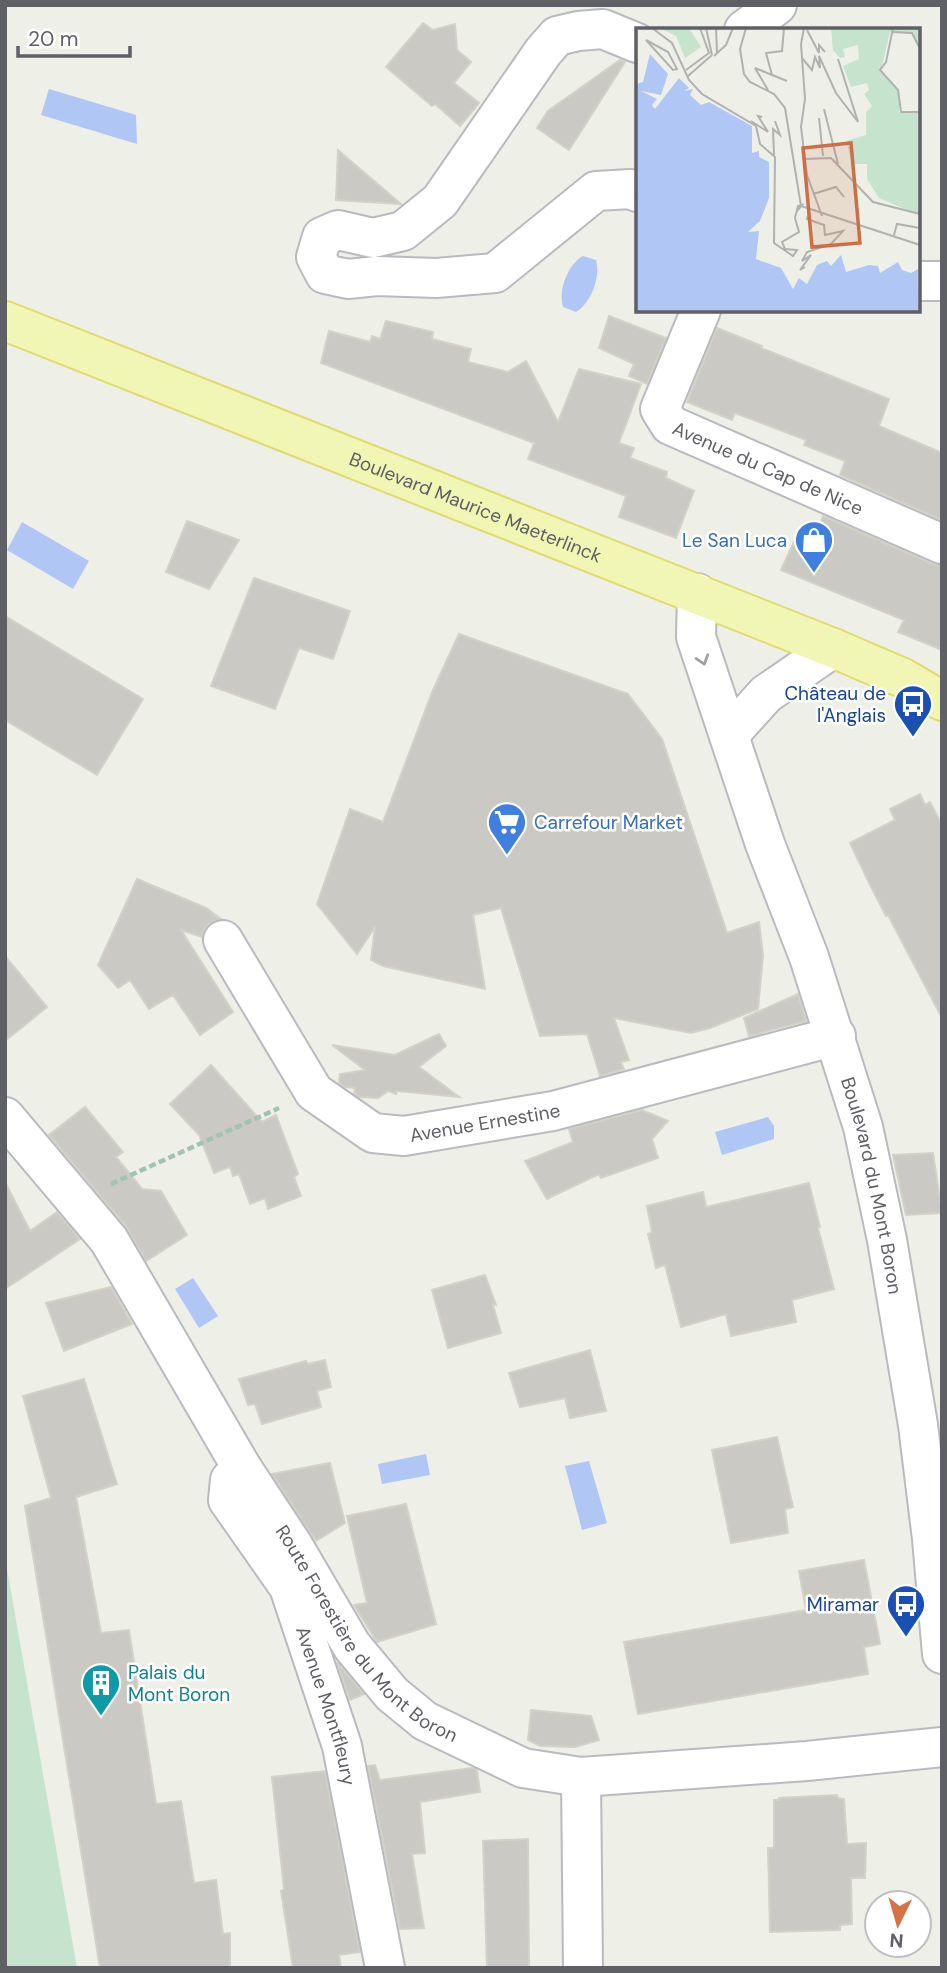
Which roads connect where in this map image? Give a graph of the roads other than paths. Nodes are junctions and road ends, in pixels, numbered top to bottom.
1 (776, 5) edge
2 (747, 28) edge
3 (636, 43) edge
4 (636, 192) edge
5 (919, 281) edge
6 (942, 281) edge
7 (700, 312) edge
8 (5, 321) edge
9 (942, 544) edge
10 (697, 593) junction
11 (833, 648) junction
12 (942, 701) edge
13 (729, 735) junction
14 (223, 940) dead end
15 (836, 1036) junction
16 (5, 1117) edge
17 (242, 1468) junction
18 (942, 1654) edge
19 (942, 1747) edge
20 (581, 1777) junction
21 (385, 1968) edge
22 (583, 1968) edge

1 - 2 street
3 - 4 street
5 - 6 street
7 - 9 street, Avenue du Cap de Nice
8 - 10 main road, Boulevard Maurice Maeterlinck
10 - 11 main road, Boulevard Maurice Maeterlinck
10 -> 13 street, Boulevard du Mont Boron
11 - 12 main road, Boulevard Maurice Maeterlinck
11 - 13 street
13 - 15 street, Boulevard du Mont Boron
14 - 15 street, Avenue Ernestine
15 - 18 street, Boulevard du Mont Boron
16 - 17 street, Route Forestière du Mont Boron
17 - 20 street, Route Forestière du Mont Boron
17 - 21 street, Avenue Montfleury
19 - 20 street, Route Forestière du Mont Boron
20 - 22 street

